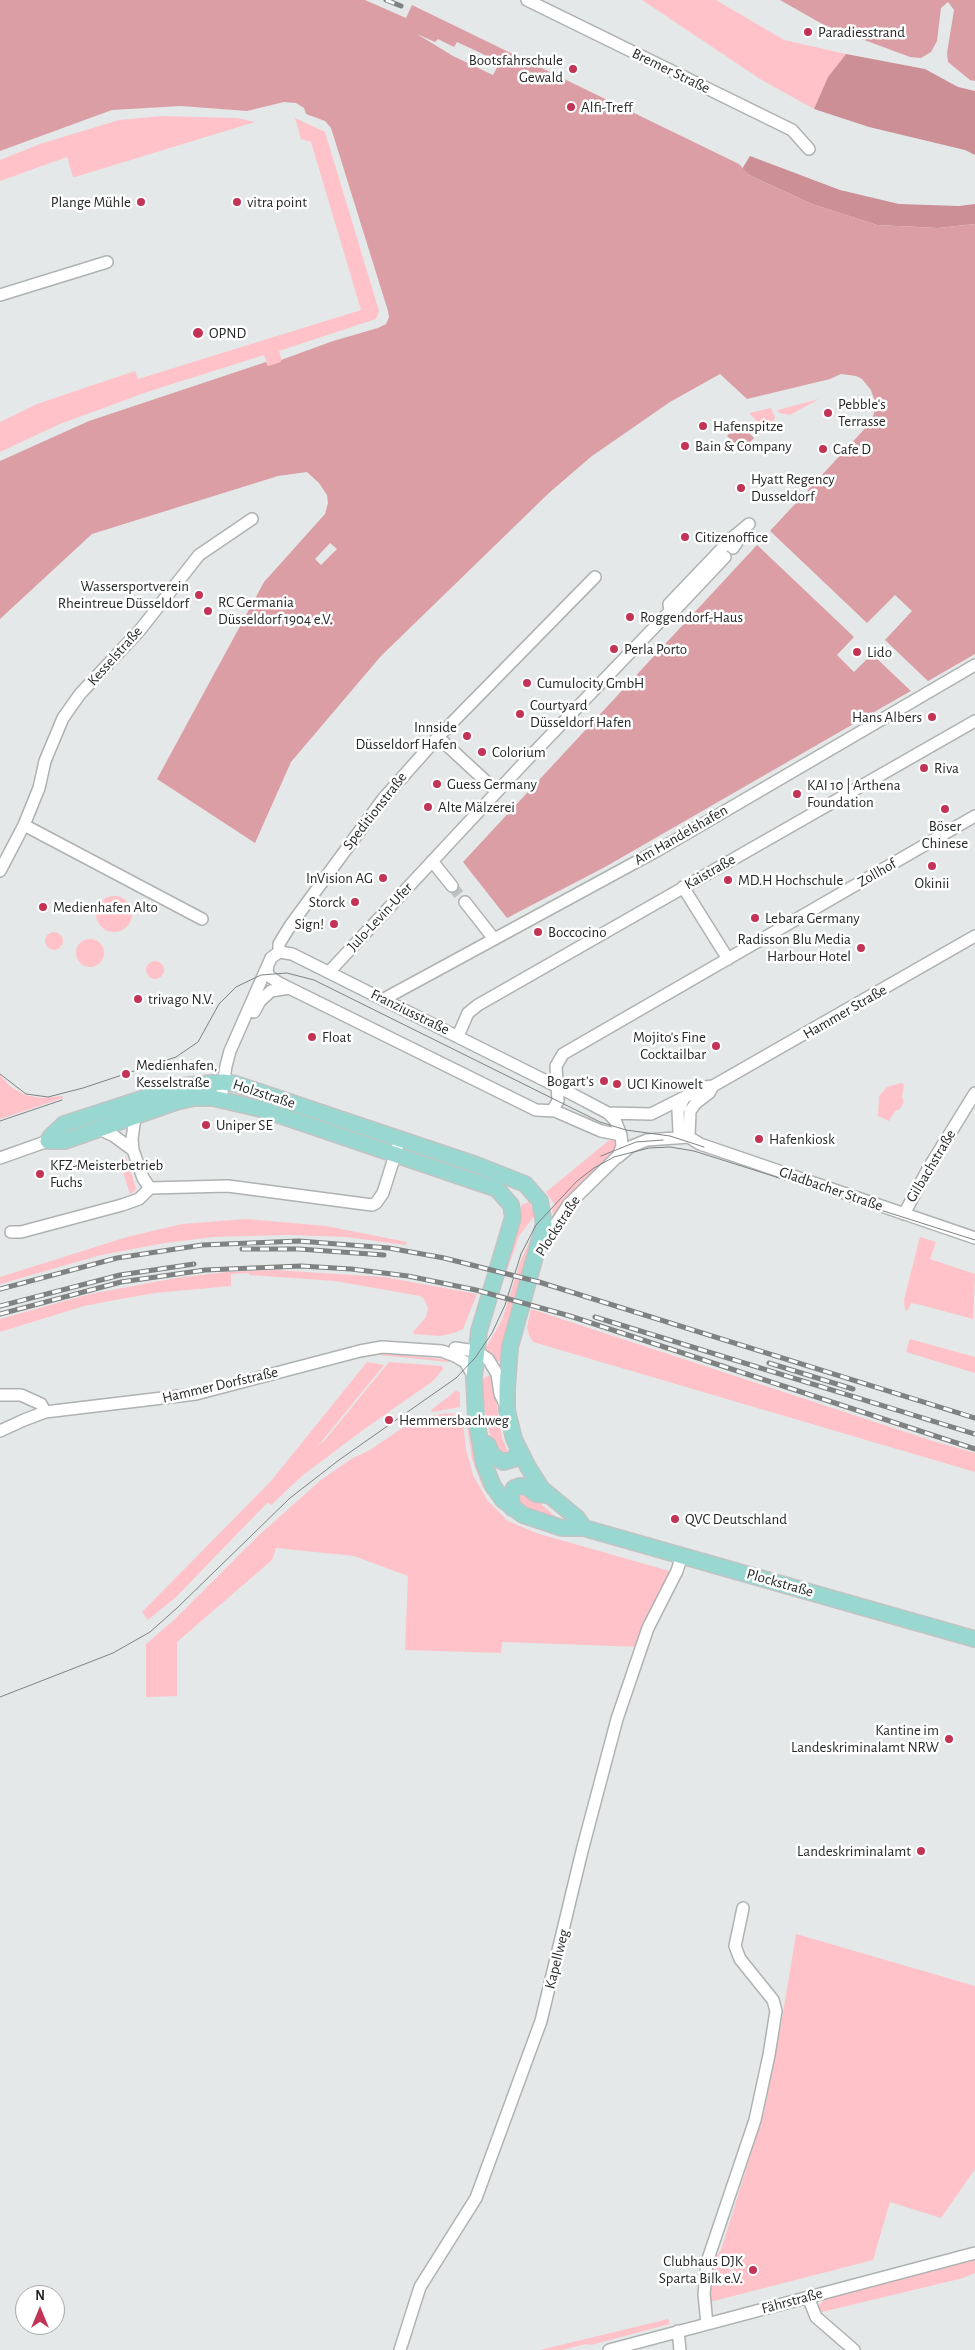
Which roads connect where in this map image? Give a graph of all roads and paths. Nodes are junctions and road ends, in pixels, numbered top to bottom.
1 (527, 0) edge
2 (809, 149) dead end
3 (107, 262) dead end
4 (0, 295) edge
5 (252, 519) dead end
6 (733, 548) dead end
7 (724, 557) dead end
8 (595, 577) dead end
9 (670, 611) junction
10 (975, 665) edge
11 (975, 721) edge
12 (438, 737) junction
13 (492, 788) dead end
14 (975, 816) edge
15 (24, 825) junction
16 (432, 861) junction
17 (0, 871) edge
18 (452, 886) tunnel mouth
19 (683, 887) junction
20 (465, 902) tunnel mouth
21 (202, 919) dead end
22 (975, 936) edge
23 (494, 939) junction
24 (279, 952) junction
25 (728, 959) junction
26 (268, 965) junction
27 (329, 972) junction
28 (296, 990) junction
29 (384, 999) junction
30 (247, 1013) junction
31 (458, 1036) junction
32 (223, 1082) junction
33 (713, 1086) junction
34 (556, 1087) junction
35 (975, 1093) edge
36 (684, 1098) junction
37 (221, 1099) junction
38 (552, 1111) junction
39 (608, 1113) junction
40 (135, 1117) junction
41 (101, 1130) junction
42 (621, 1135) junction
43 (689, 1137) junction
44 (400, 1139) junction
45 (48, 1141) junction
46 (133, 1150) junction
47 (395, 1154) junction
48 (0, 1158) edge
49 (616, 1159) junction
50 (150, 1188) junction
51 (511, 1204) joint
52 (904, 1214) junction
53 (11, 1232) dead end
54 (975, 1238) edge
55 (538, 1250) junction
56 (480, 1331) junction
57 (455, 1348) junction
58 (442, 1351) junction
59 (476, 1351) junction
60 (474, 1377) junction
61 (0, 1395) edge
62 (507, 1410) junction
63 (45, 1412) junction
64 (0, 1432) edge
65 (480, 1440) junction
66 (519, 1449) junction
67 (549, 1496) junction
68 (512, 1508) junction
69 (584, 1528) junction
70 (682, 1555) junction
71 (975, 1639) edge
72 (743, 1908) dead end
73 (975, 2253) edge
74 (808, 2297) junction
75 (707, 2324) junction
76 (678, 2331) junction
77 (400, 2350) edge
78 (609, 2350) edge
79 (680, 2350) edge
80 (854, 2350) edge

1 - 2 street, Bremer Straße
3 - 4 street
5 - 15 street, Kesselstraße
6 - 9 street, Julo-Levin-Ufer
7 - 9 street, Julo-Levin-Ufer
8 - 12 street, Speditionstraße
9 - 16 street, Julo-Levin-Ufer
10 - 23 street, Am Handelshafen
11 - 19 street, Kaistraße
12 - 13 street
12 - 24 street, Speditionstraße
14 - 25 street, Zollhof
15 - 17 street, Kesselstraße
15 - 21 street
16 - 18 street
16 - 27 street, Julo-Levin-Ufer
19 - 25 street
19 - 31 street, Kaistraße
20 - 23 street
22 - 33 street, Hammer Straße
23 - 29 street, Am Handelshafen
24 - 26 street
24 - 27 street, Franziusstraße
25 - 34 street, Zollhof
26 - 28 street
26 - 30 street
27 - 29 street, Franziusstraße
28 - 30 street
28 - 38 street
29 - 31 street, Franziusstraße
30 - 32 street
31 - 34 street, Franziusstraße
32 - 37 street
32 - 44 main road, Holzstraße
32 - 45 main road, Holzstraße
33 - 36 street, Hammer Straße
33 - 43 street, Hammer Straße
34 - 38 street
34 - 39 street, Franziusstraße
35 - 52 street, Gilbachstraße
36 - 39 street, Franziusstraße
36 - 43 street
37 - 40 main road, Holzstraße
37 - 47 main road, Holzstraße
38 - 42 street
39 - 42 street
40 - 41 main road, Holzstraße
40 - 46 street
41 - 45 main road, Holzstraße
41 - 46 street
42 - 49 street
43 - 49 street
43 - 52 street, Gladbacher Straße
44 - 47 street
44 - 55 main road, Holzstraße
45 - 48 street, Holzstraße
46 - 50 street
47 - 50 street
47 - 51 main road, Holzstraße
49 - 55 street, Plockstraße
50 - 53 street
51 - 56 main road, Plockstraße
52 - 54 street, Gladbacher Straße
55 - 62 main road, Plockstraße
56 - 57 street, Hammer Dorfstraße
56 - 59 main road, Plockstraße
57 - 58 street, Hammer Dorfstraße
57 - 59 street, Hammer Dorfstraße
58 - 60 street, Hammer Dorfstraße
58 - 63 street, Hammer Dorfstraße
59 - 60 main road, Plockstraße
59 - 62 street
60 - 65 main road, Plockstraße
61 - 63 street
62 - 66 main road, Plockstraße
63 - 64 street, Hammer Dorfstraße
65 - 66 main road
65 - 68 main road, Plockstraße
66 - 67 main road, Plockstraße
67 - 68 main road, Plockstraße
67 - 69 main road, Plockstraße
68 - 69 main road, Plockstraße
69 - 70 main road, Plockstraße
70 - 71 main road, Plockstraße
70 - 77 street, Kapellweg
72 - 75 street
73 - 74 street, Fährstraße
74 - 75 street, Fährstraße
74 - 80 street
75 - 76 street, Fährstraße
76 - 78 street, Fährstraße
76 - 79 street

